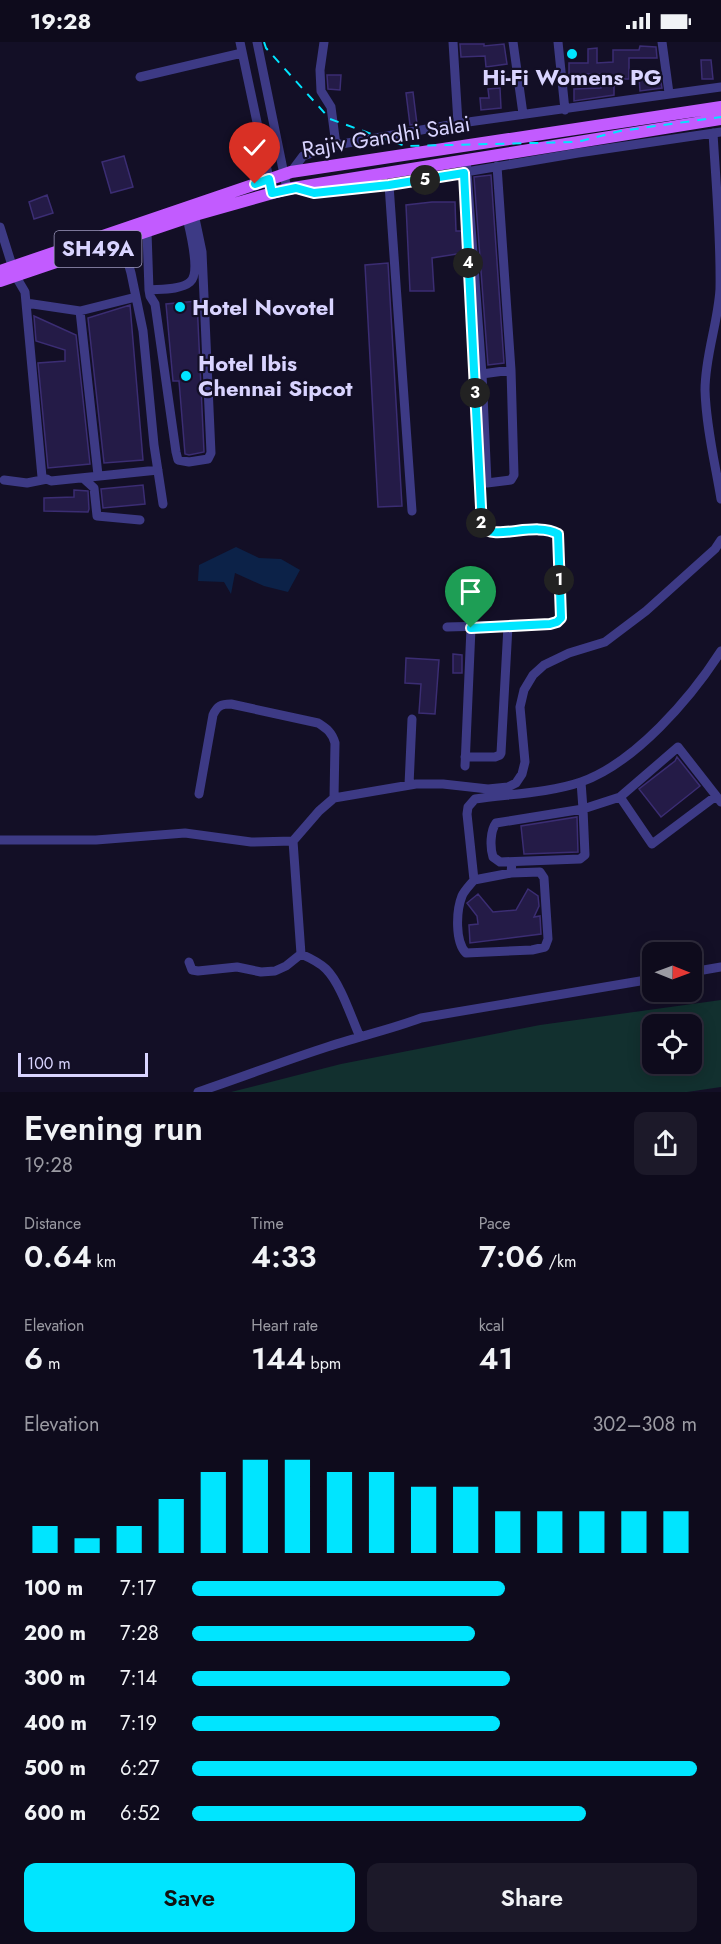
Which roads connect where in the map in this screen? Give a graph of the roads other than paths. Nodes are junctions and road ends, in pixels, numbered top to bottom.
1 (240, 42) edge
2 (257, 42) edge
3 (324, 42) edge
4 (453, 42) edge
5 (513, 42) edge
6 (558, 42) edge
7 (662, 42) edge
8 (242, 53) junction
9 (140, 77) dead end
10 (721, 87) edge
11 (669, 93) junction
12 (721, 107) edge
13 (565, 110) junction
14 (523, 114) junction
15 (721, 119) edge
16 (458, 123) junction
17 (717, 133) edge
18 (336, 145) junction
19 (464, 159) junction
20 (497, 166) junction
21 (288, 173) junction
22 (466, 173) junction
23 (269, 179) junction
24 (389, 185) junction
25 (292, 189) junction
26 (272, 193) junction
27 (191, 213) junction
28 (0, 228) edge
29 (147, 232) junction
30 (122, 241) junction
31 (9, 271) edge
32 (0, 281) edge
33 (149, 290) junction
34 (136, 297) junction
35 (26, 303) junction
36 (80, 311) junction
37 (511, 370) junction
38 (482, 374) junction
39 (158, 470) junction
40 (98, 475) junction
41 (83, 478) junction
42 (47, 479) junction
43 (4, 480) dead end
44 (721, 499) edge
45 (163, 504) dead end
46 (412, 511) dead end
47 (140, 520) dead end
48 (721, 540) edge
49 (508, 626) junction
50 (447, 627) dead end
51 (471, 628) junction
52 (721, 651) edge
53 (412, 719) dead end
54 (581, 782) junction
55 (409, 785) junction
56 (199, 794) dead end
57 (620, 797) junction
58 (334, 798) junction
59 (718, 799) edge
60 (583, 809) junction
61 (0, 840) edge
62 (293, 841) junction
63 (512, 862) junction
64 (511, 873) junction
65 (474, 880) junction
66 (301, 954) junction
67 (189, 962) dead end
68 (721, 967) edge
69 (702, 970) edge
70 (642, 981) edge
71 (360, 1037) junction
72 (198, 1092) edge

1 - 8 street
2 - 21 street
3 - 18 street
4 - 16 street
5 - 14 street
6 - 13 street
7 - 11 street
8 - 9 street
8 - 23 street
10 - 11 street
11 - 13 street
12 - 21 main road, Rajiv Gandhi Salai / SH49A
13 - 14 street
14 - 16 street
15 - 19 main road, Rajiv Gandhi Salai / SH49A
16 - 18 street
17 - 20 street
17 - 44 street
18 - 21 street
19 - 22 street
19 - 25 main road, Rajiv Gandhi Salai / SH49A
20 - 22 street
20 - 37 street
21 - 23 main road, Rajiv Gandhi Salai / SH49A
21 - 25 street
22 - 24 street
22 - 38 street
22 - 49 street
23 - 26 street
23 - 27 main road, Rajiv Gandhi Salai / SH49A
24 - 25 street
24 - 46 street
25 - 26 main road, Rajiv Gandhi Salai / SH49A
26 - 27 main road, Rajiv Gandhi Salai / SH49A
27 - 29 main road, Rajiv Gandhi Salai / SH49A
27 - 31 main road, Rajiv Gandhi Salai / SH49A
27 - 33 street
27 - 33 street
28 - 31 street
29 - 30 main road, Rajiv Gandhi Salai / SH49A
29 - 33 street
30 - 31 main road, Rajiv Gandhi Salai / SH49A
30 - 34 street
31 - 32 main road, Rajiv Gandhi Salai / SH49A
31 - 35 street
34 - 36 street
34 - 39 street
35 - 36 street
35 - 42 street
36 - 40 street
37 - 38 street
37 - 38 street
39 - 40 street
39 - 45 street
40 - 41 street
41 - 42 street
41 - 47 street
42 - 43 street
48 - 55 street
49 - 51 street
49 - 51 street
50 - 51 street
52 - 54 street
53 - 55 street
54 - 60 street
54 - 65 street
55 - 58 street
56 - 58 street
57 - 59 street
57 - 59 street
57 - 60 street
58 - 62 street
60 - 63 street
60 - 63 street
61 - 62 street
62 - 66 street
63 - 64 street
64 - 65 street
64 - 65 street
66 - 67 street
66 - 71 street
68 - 69 street
70 - 71 street
71 - 72 street

